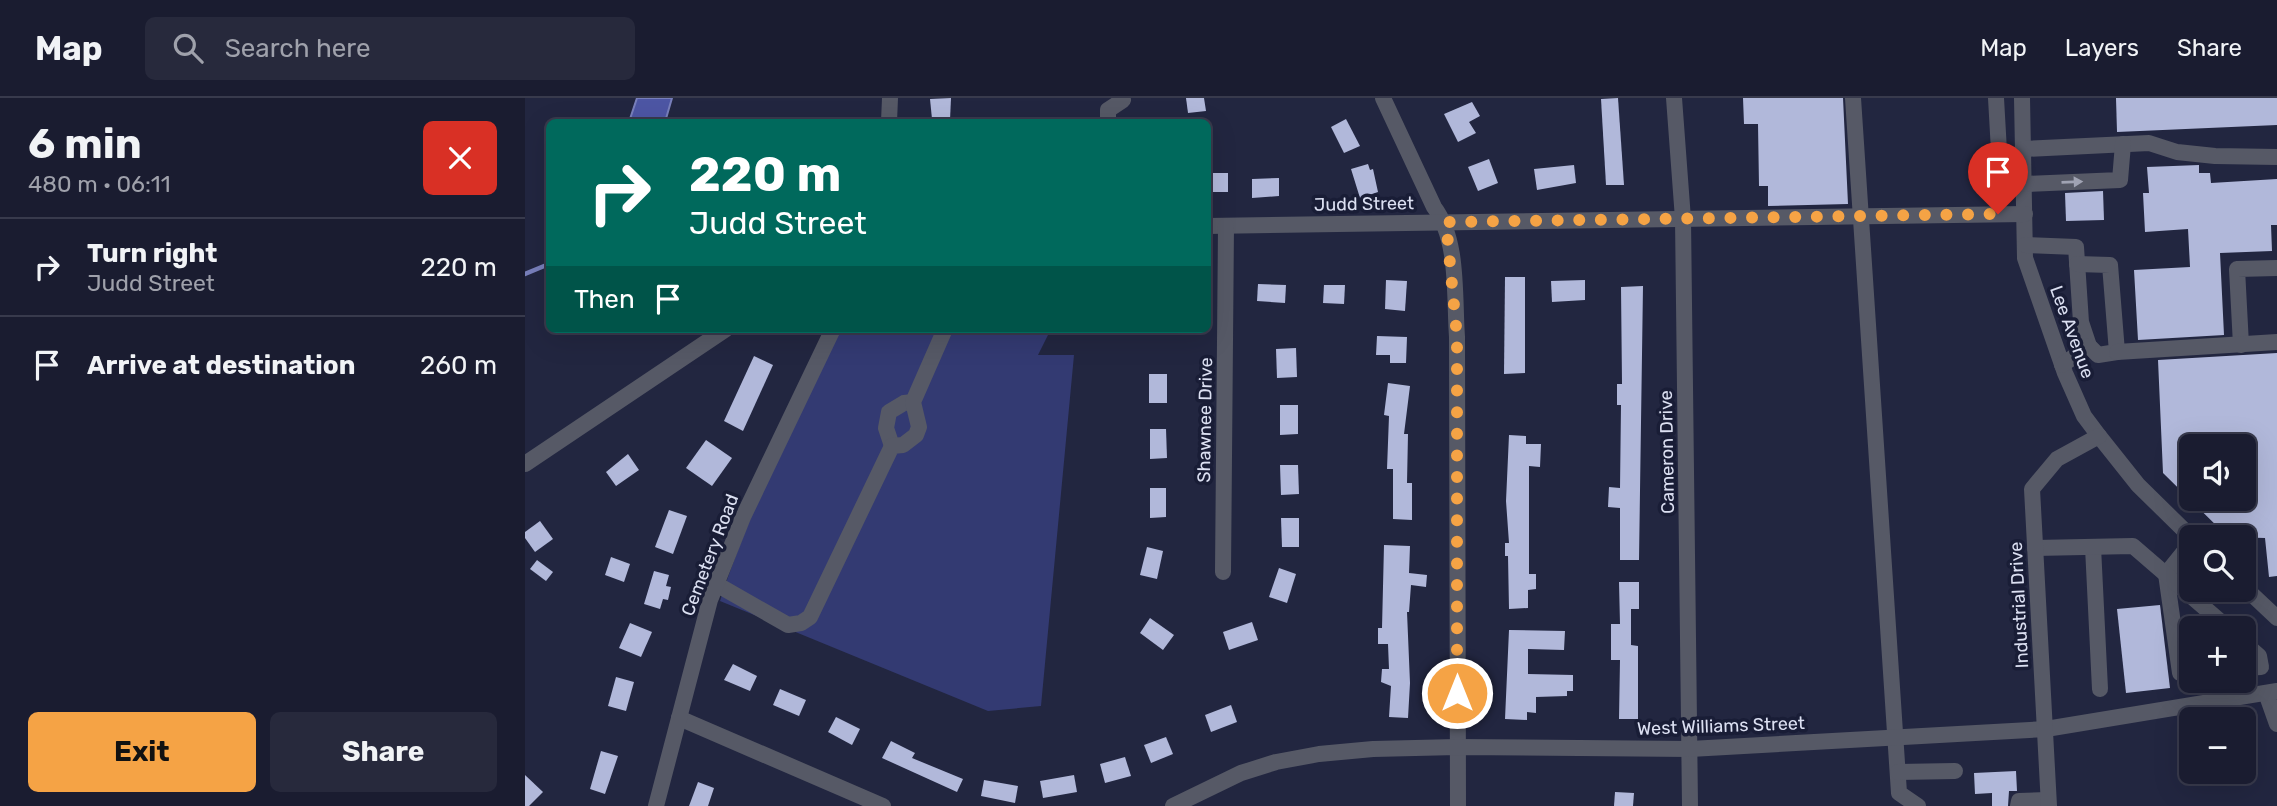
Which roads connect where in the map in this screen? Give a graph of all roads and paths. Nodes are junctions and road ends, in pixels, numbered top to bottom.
1 (890, 98) edge
2 (1383, 98) edge
3 (1674, 98) edge
4 (1853, 98) edge
5 (1996, 98) edge
6 (2022, 98) edge
7 (1123, 100) edge
8 (889, 119) edge
9 (1108, 119) edge
10 (2123, 145) junction
11 (2024, 149) junction
12 (2277, 158) edge
13 (2000, 169) dead end
14 (2025, 184) junction
15 (2025, 214) junction
16 (1859, 216) junction
17 (1683, 219) junction
18 (1446, 222) junction
19 (1211, 226) edge
20 (1226, 226) junction
21 (2025, 245) junction
22 (2077, 264) junction
23 (2277, 268) edge
24 (720, 333) edge
25 (831, 333) edge
26 (943, 333) edge
27 (2277, 342) edge
28 (2241, 345) junction
29 (2089, 346) junction
30 (2117, 352) junction
31 (2062, 365) junction
32 (913, 402) junction
33 (2099, 436) junction
34 (893, 446) junction
35 (525, 464) edge
36 (2179, 525) edge
37 (2093, 547) junction
38 (2035, 548) junction
39 (2179, 557) edge
40 (1223, 572) dead end
41 (2165, 574) junction
42 (716, 584) junction
43 (2256, 598) edge
44 (2214, 616) edge
45 (2277, 618) edge
46 (2256, 653) edge
47 (2179, 666) edge
48 (2256, 667) edge
49 (2100, 689) dead end
50 (2271, 692) edge
51 (679, 718) junction
52 (2277, 724) edge
53 (2046, 729) junction
54 (1895, 737) junction
55 (1457, 747) junction
56 (1690, 749) junction
57 (1955, 771) dead end
58 (1898, 772) junction
59 (2048, 803) edge
60 (656, 806) edge
61 (883, 806) edge
62 (1173, 806) edge
63 (1458, 806) edge
64 (1690, 806) edge
65 (1918, 806) edge
66 (2018, 806) edge

1 - 8 street
2 - 18 street
3 - 17 street, Cameron Drive
4 - 16 street
5 - 13 street
6 - 11 street, Lee Avenue
7 - 9 street
10 - 11 street
10 - 12 street
14 -> 10 street
11 - 14 street, Lee Avenue
14 - 15 street, Lee Avenue
15 - 16 street, Judd Street
15 - 21 street, Lee Avenue
16 - 17 street, Judd Street
16 - 54 street
17 - 18 street, Judd Street
17 - 56 street, Cameron Drive
18 - 20 street, Judd Street
18 - 55 street
19 - 20 street, Judd Street
20 - 40 street, Shawnee Drive
21 - 22 street
21 - 31 street, Lee Avenue
22 - 29 street
22 - 30 street
23 - 28 street
24 - 35 street
25 - 42 street, Cemetery Road
26 - 32 street
27 - 28 street
28 - 30 street
29 - 30 street
29 - 31 street
31 - 33 street, Lee Avenue
32 - 34 street
32 - 34 street
33 - 36 street, Lee Avenue
33 - 38 street, Industrial Drive
34 - 42 street
37 - 38 street
37 - 41 street
37 - 49 street
38 - 53 street, Industrial Drive
39 - 41 street
41 - 44 street
41 - 47 street
42 - 51 street, Cemetery Road
43 - 45 street
46 - 48 street
50 - 52 street
50 - 53 street, West Williams Street
51 - 60 street, Cemetery Road
51 - 61 street
53 - 54 street, West Williams Street
53 - 59 street, Industrial Drive
54 - 56 street, West Williams Street
54 - 58 street
55 - 56 street, West Williams Street
55 - 62 street, West Williams Street
55 - 63 street
56 - 64 street, Cameron Drive
57 - 58 street
58 - 65 street
59 - 66 street

